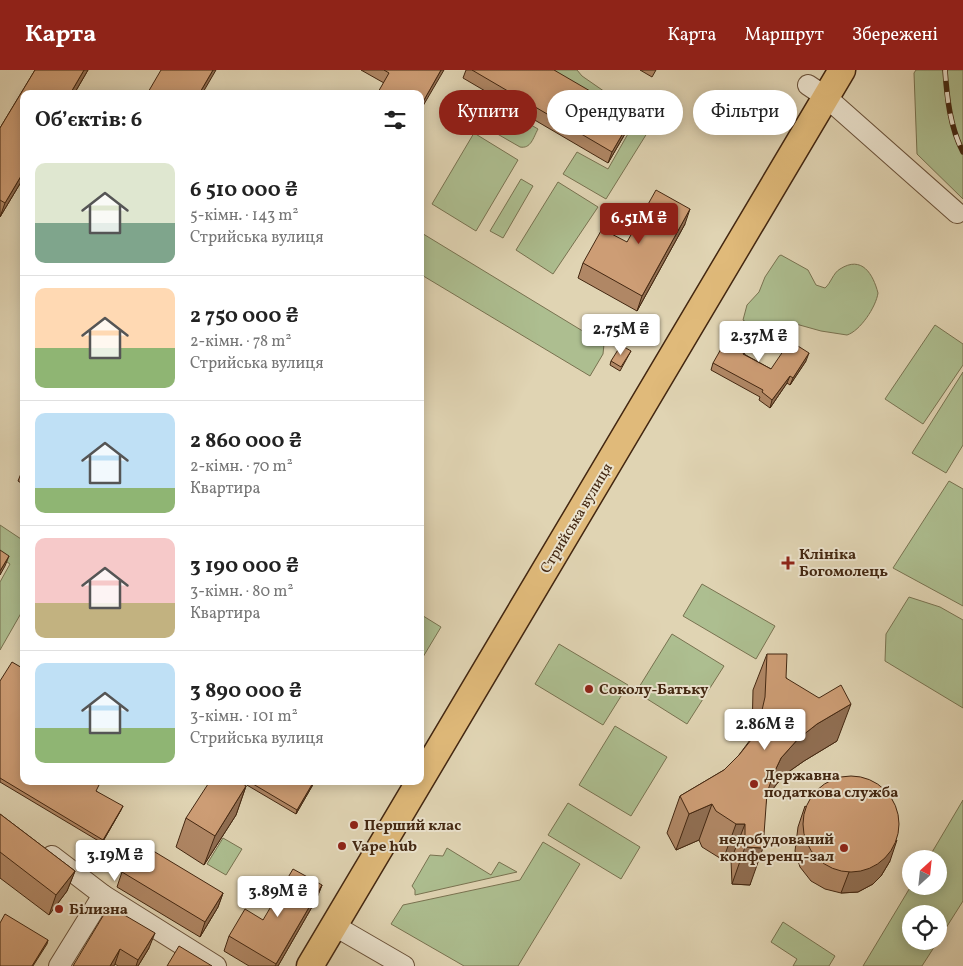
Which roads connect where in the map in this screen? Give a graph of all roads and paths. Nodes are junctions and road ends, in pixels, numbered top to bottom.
1 (842, 70) edge
2 (817, 91) junction
3 (957, 213) dead end
4 (424, 772) edge
5 (416, 785) edge
6 (40, 847) edge
7 (103, 895) junction
8 (335, 926) junction
9 (59, 966) edge
10 (216, 966) edge
11 (310, 966) edge
12 (404, 966) edge

1 - 2 main road, Стрийська вулиця
2 - 3 street
2 - 4 main road, Стрийська вулиця
5 - 8 main road, Стрийська вулиця
6 - 7 street
7 - 9 street
7 - 10 street
8 - 11 main road, Стрийська вулиця
8 - 12 street

